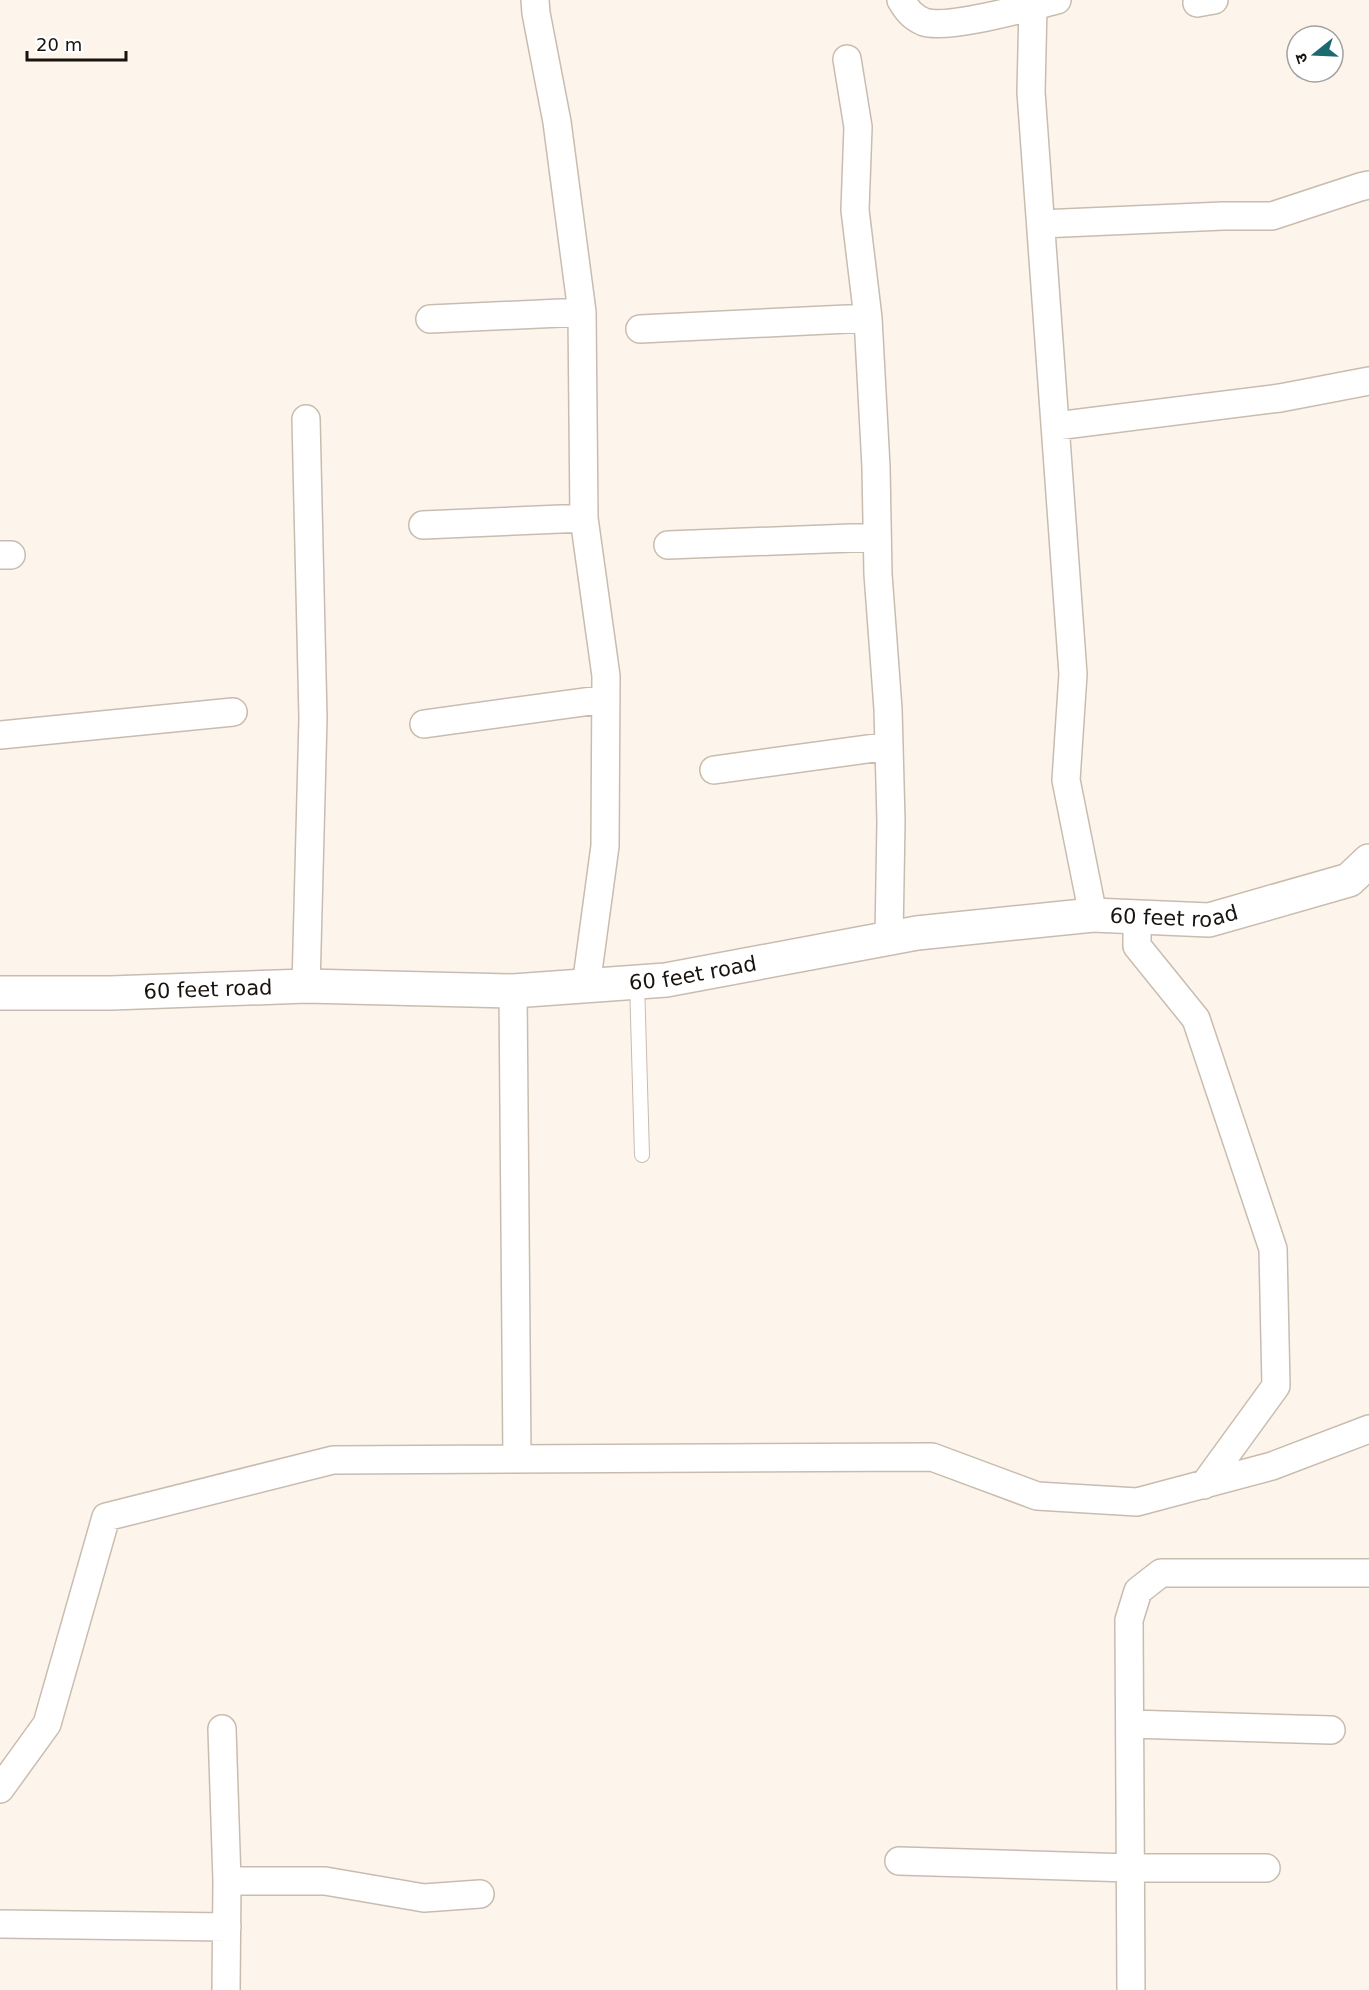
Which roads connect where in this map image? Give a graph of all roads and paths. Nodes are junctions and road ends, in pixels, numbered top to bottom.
1 (535, 0) edge
2 (901, 0) edge
3 (1045, 3) edge
4 (847, 58) dead end
5 (1369, 185) edge
6 (1041, 224) junction
7 (582, 312) junction
8 (868, 318) junction
9 (430, 320) dead end
10 (640, 328) dead end
11 (1369, 381) edge
12 (306, 419) dead end
13 (1056, 426) junction
14 (584, 518) junction
15 (423, 525) dead end
16 (877, 537) junction
17 (668, 545) dead end
18 (606, 699) junction
19 (233, 712) dead end
20 (424, 724) dead end
21 (0, 735) edge
22 (889, 746) junction
23 (714, 770) dead end
24 (1362, 874) edge
25 (1093, 915) junction
26 (1137, 917) junction
27 (889, 938) junction
28 (637, 982) junction
29 (306, 986) junction
30 (586, 986) junction
31 (513, 991) junction
32 (0, 993) edge
33 (642, 1155) dead end
34 (1369, 1429) edge
35 (517, 1459) junction
36 (1204, 1485) junction
37 (1369, 1573) edge
38 (1130, 1725) junction
39 (222, 1729) dead end
40 (1331, 1730) dead end
41 (0, 1789) edge
42 (899, 1861) dead end
43 (1130, 1868) junction
44 (1266, 1868) dead end
45 (227, 1881) junction
46 (480, 1894) dead end
47 (0, 1924) edge
48 (227, 1927) junction
49 (226, 1990) edge
50 (1131, 1990) edge

1 - 7 street
2 - 3 street
3 - 6 street
4 - 8 street
5 - 6 street
6 - 13 street
7 - 9 street
7 - 14 street
8 - 10 street
8 - 16 street
11 - 13 street
12 - 29 street
13 - 25 street
14 - 15 street
14 - 18 street
16 - 17 street
16 - 22 street
18 - 20 street
18 - 30 street
19 - 21 street
22 - 23 street
22 - 27 street
24 - 26 street, 60 feet road
25 - 26 street, 60 feet road
25 - 27 street, 60 feet road
26 - 36 street
27 - 28 street, 60 feet road
28 - 30 street, 60 feet road
28 - 33 lane
29 - 31 street, 60 feet road
29 - 32 street, 60 feet road
30 - 31 street, 60 feet road
31 - 35 street
34 - 36 street
35 - 36 street
35 - 41 street
37 - 38 street
38 - 40 street
38 - 43 street
39 - 45 street
42 - 43 street
43 - 44 street
43 - 50 street
45 - 46 street
45 - 48 street
47 - 48 street
48 - 49 street

